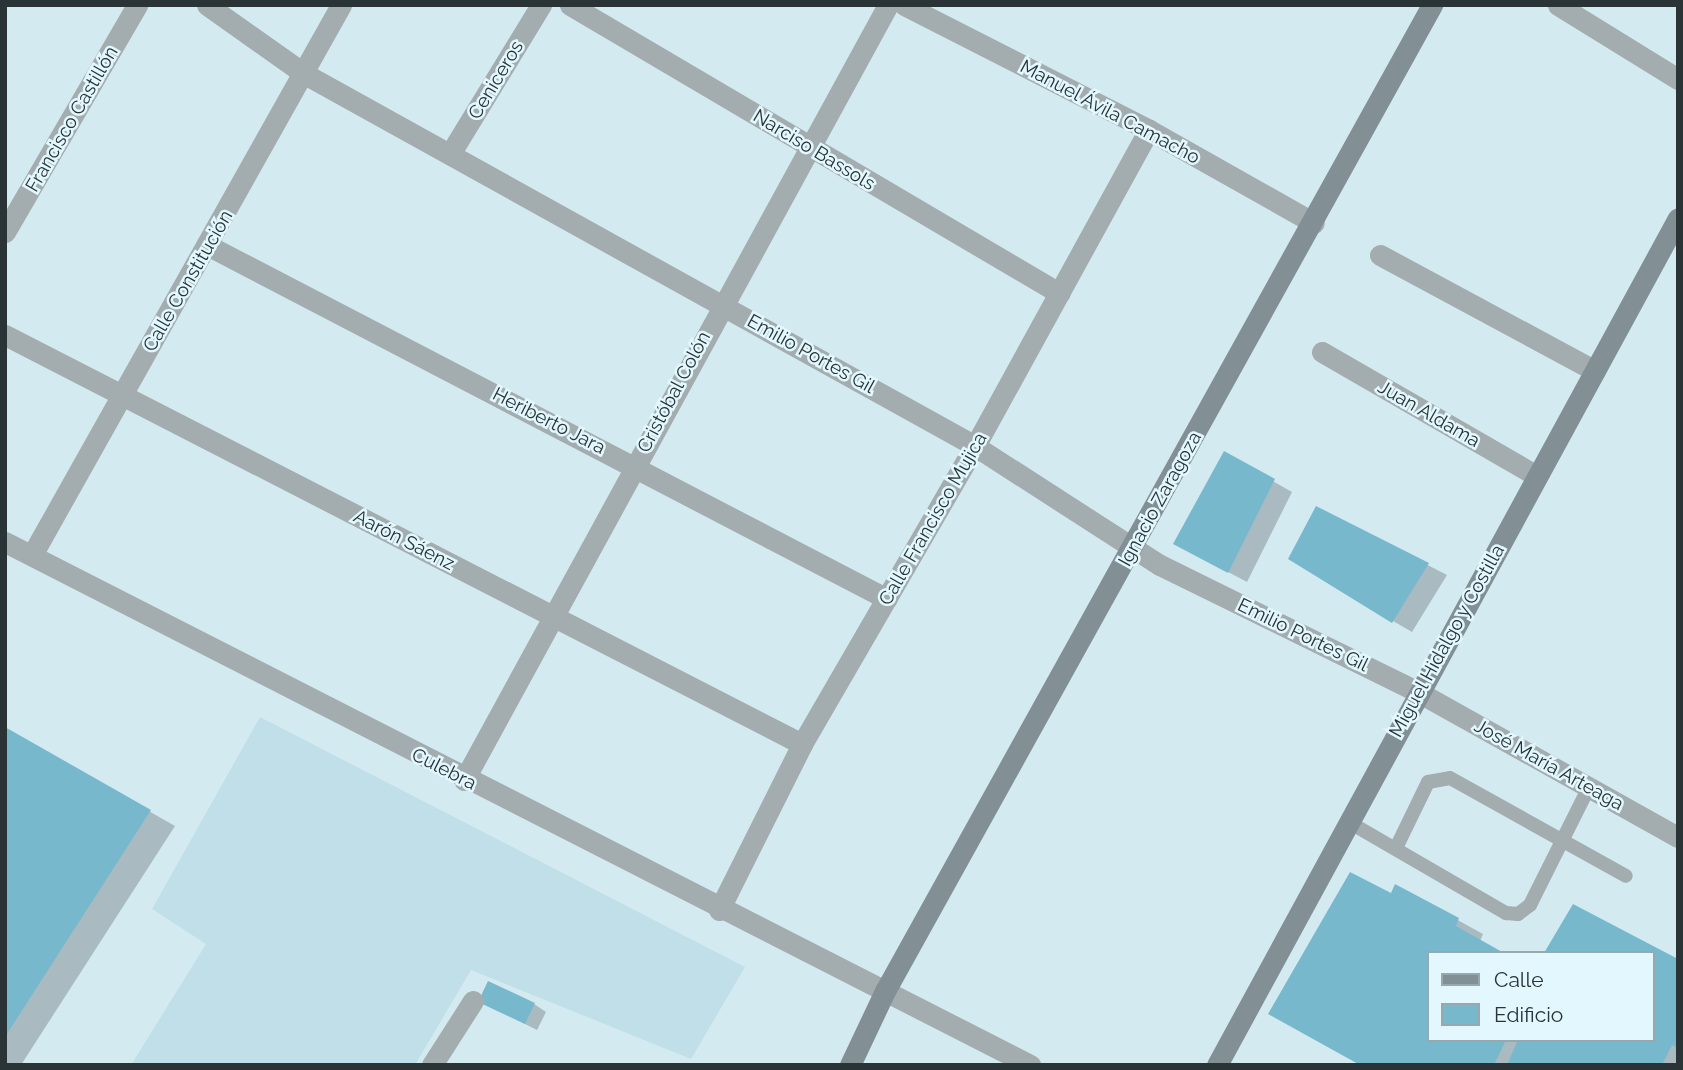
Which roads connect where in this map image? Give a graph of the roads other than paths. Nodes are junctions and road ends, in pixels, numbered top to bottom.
1 (138, 5) edge
2 (207, 5) edge
3 (341, 5) edge
4 (541, 5) edge
5 (570, 5) edge
6 (888, 5) edge
7 (904, 5) edge
8 (1432, 5) edge
9 (1558, 5) edge
10 (303, 73) junction
11 (1678, 79) edge
12 (1149, 130) junction
13 (809, 145) junction
14 (450, 154) junction
15 (1678, 218) edge
16 (1314, 223) junction
17 (5, 232) edge
18 (209, 246) junction
19 (1380, 255) dead end
20 (1059, 293) junction
21 (721, 304) junction
22 (5, 335) edge
23 (1322, 352) dead end
24 (1595, 371) junction
25 (123, 396) junction
26 (975, 446) junction
27 (635, 466) junction
28 (1537, 476) junction
29 (5, 542) edge
30 (1133, 546) junction
31 (32, 555) junction
32 (887, 599) junction
33 (552, 616) junction
34 (1420, 693) junction
35 (802, 744) junction
36 (464, 780) junction
37 (1589, 787) junction
38 (1347, 821) junction
39 (1678, 837) edge
40 (1561, 841) junction
41 (1396, 848) junction
42 (1626, 876) dead end
43 (719, 910) junction
44 (885, 991) junction
45 (473, 1001) dead end
46 (432, 1065) edge
47 (850, 1065) edge
48 (1030, 1065) edge
49 (1217, 1065) edge

1 - 17 street, Francisco Castillón
2 - 10 street, Emilio Portes Gil
3 - 10 street, Calle Constitución
4 - 14 street, Ceniceros
5 - 13 street, Narciso Bassols
6 - 13 street, Cristóbal Colón
7 - 12 street, Manuel Ávila Camacho
8 - 16 main road, Ignacio Zaragoza
9 - 11 street
10 - 14 street, Emilio Portes Gil
10 - 18 street, Calle Constitución
12 - 16 street, Manuel Ávila Camacho
12 - 20 street, Calle Francisco Mujica
13 - 20 street, Narciso Bassols
13 - 21 street, Cristóbal Colón
14 - 21 street, Emilio Portes Gil
15 - 24 main road, Miguel Hidalgo y Costilla
16 - 30 main road, Ignacio Zaragoza
18 - 25 street, Calle Constitución
18 - 27 street, Heriberto Jara
19 - 24 street
20 - 26 street, Calle Francisco Mujica
21 - 26 street, Emilio Portes Gil
21 - 27 street, Cristóbal Colón
22 - 25 street, Aarón Sáenz
23 - 28 street, Juan Aldama
24 - 28 main road, Miguel Hidalgo y Costilla
25 - 31 street, Calle Constitución
25 - 33 street, Aarón Sáenz
26 - 30 street, Emilio Portes Gil
26 - 32 street, Calle Francisco Mujica
27 - 32 street, Heriberto Jara
27 - 33 street, Cristóbal Colón
28 - 34 main road, Miguel Hidalgo y Costilla
29 - 31 street, Culebra
30 - 34 street, Emilio Portes Gil
30 - 44 main road, Ignacio Zaragoza
31 - 36 street, Culebra
32 - 35 street, Calle Francisco Mujica
33 - 35 street, Aarón Sáenz
33 - 36 street, Cristóbal Colón
34 - 37 street, José María Arteaga
34 - 38 main road, Miguel Hidalgo y Costilla
35 - 43 street, Calle Francisco Mujica
36 - 43 street, Culebra
37 - 39 street, José María Arteaga
37 - 40 lane
38 - 41 lane
38 - 49 main road, Miguel Hidalgo y Costilla
40 - 41 lane
40 - 41 lane
40 - 42 lane
43 - 44 street, Culebra
44 - 47 main road, Ignacio Zaragoza
44 - 48 street, Culebra
45 - 46 street

